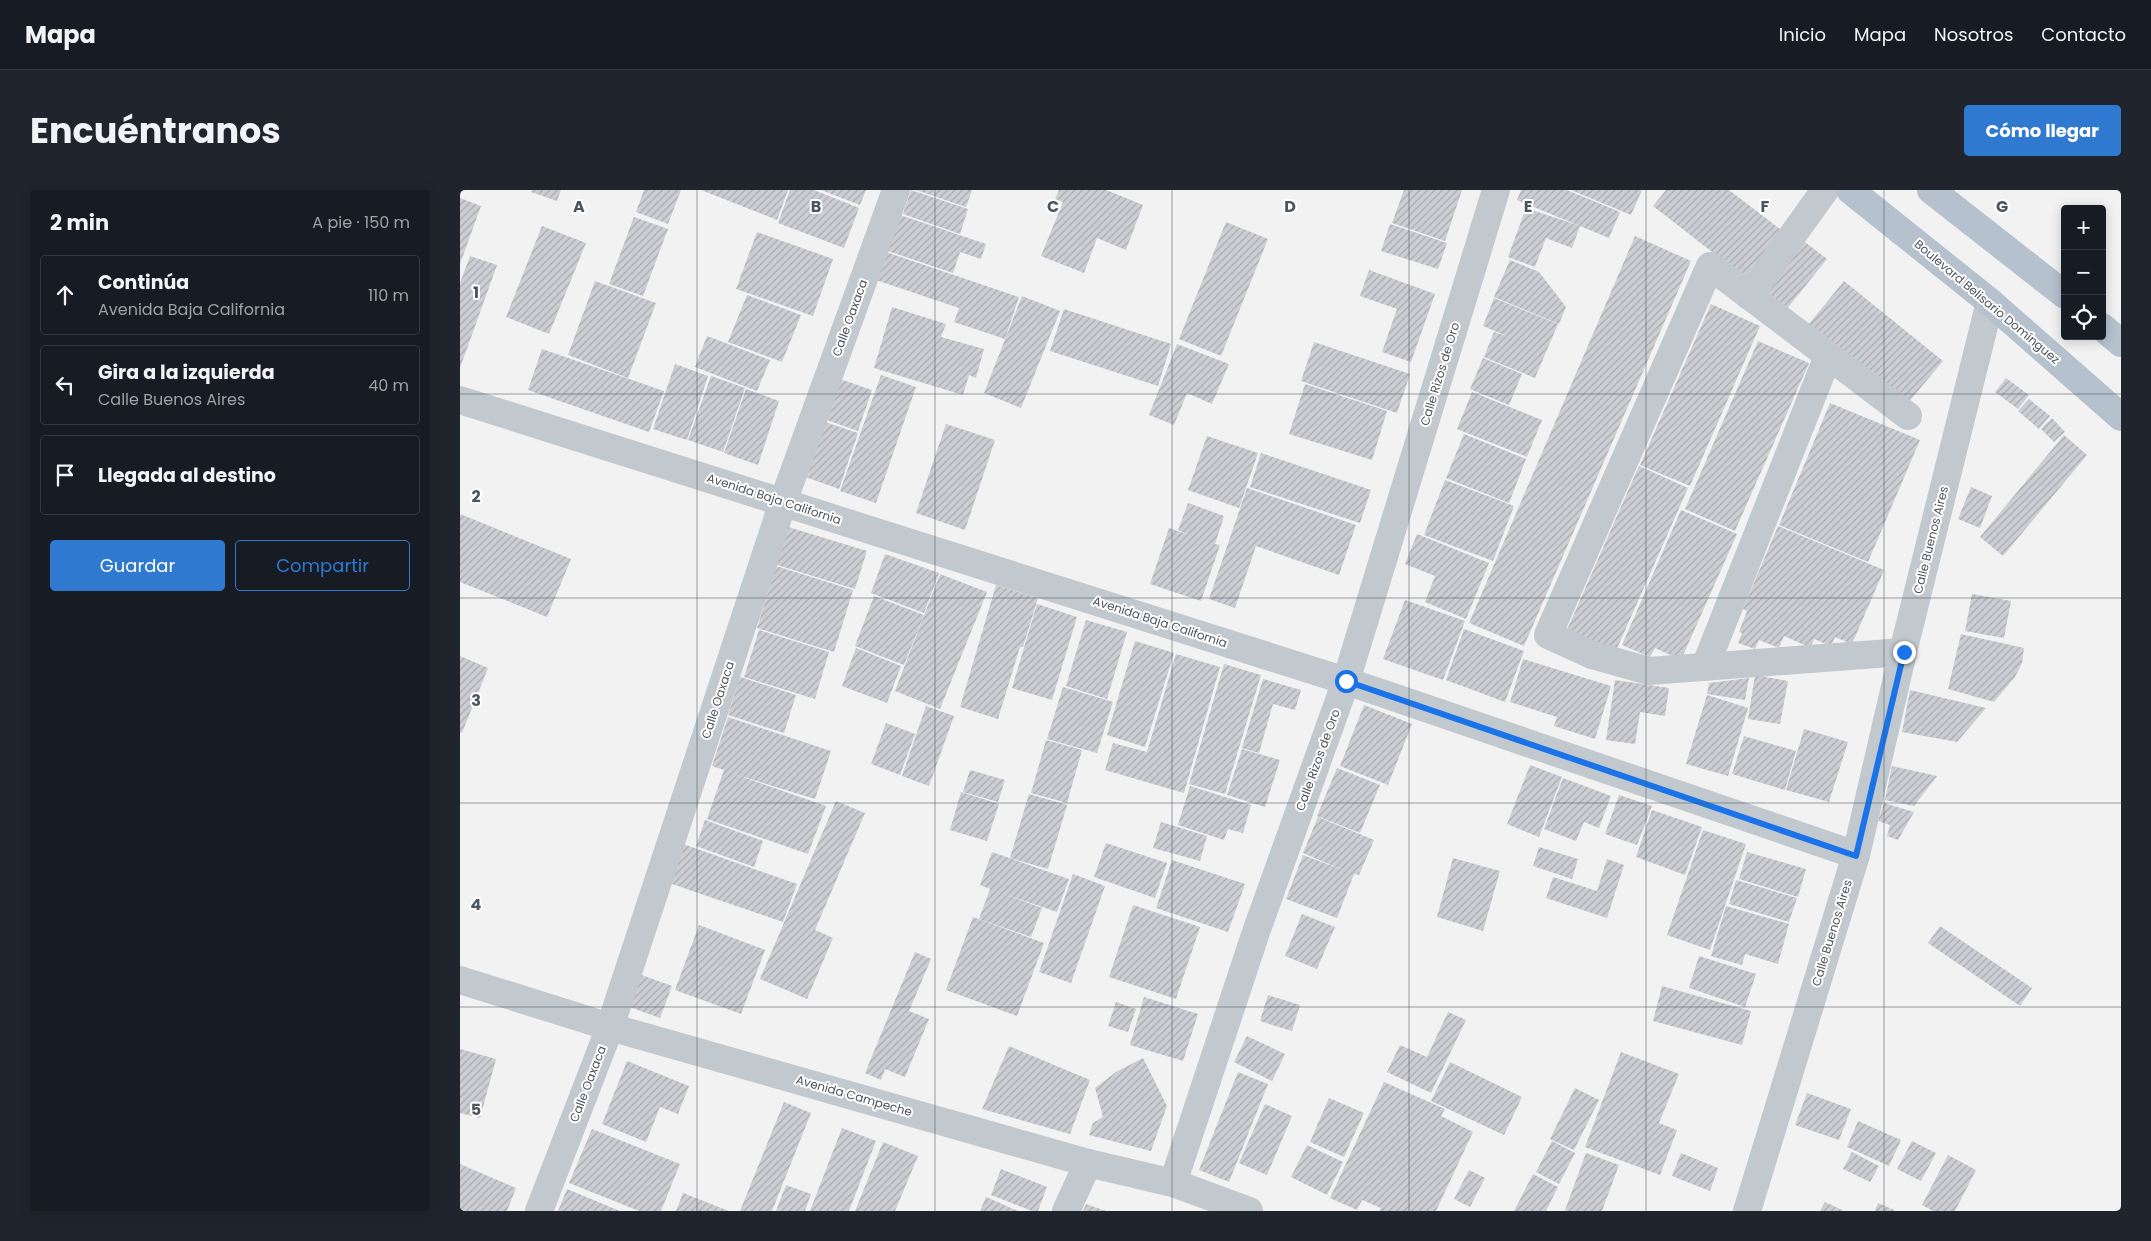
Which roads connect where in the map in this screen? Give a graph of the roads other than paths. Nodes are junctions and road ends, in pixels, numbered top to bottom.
1 (896, 190) edge
2 (1496, 190) edge
3 (1826, 190) edge
4 (1850, 190) edge
5 (1931, 190) edge
6 (2061, 292) edge
7 (1749, 296) junction
8 (1990, 302) junction
9 (2106, 330) edge
10 (2121, 343) edge
11 (1828, 356) junction
12 (460, 400) edge
13 (1908, 416) dead end
14 (2121, 417) edge
15 (783, 502) junction
16 (1904, 652) junction
17 (1705, 667) junction
18 (1346, 681) junction
19 (1856, 856) junction
20 (460, 980) edge
21 (610, 1027) junction
22 (1088, 1163) junction
23 (1173, 1183) junction
24 (540, 1211) edge
25 (1066, 1211) edge
26 (1249, 1211) edge
27 (1747, 1211) edge

1 - 15 street, Calle Oaxaca
2 - 18 street, Calle Rizos de Oro
3 - 7 street
4 - 8 main road, Boulevard Belisario Domínguez
5 - 6 main road
7 - 11 street
7 - 17 street
8 - 14 main road, Boulevard Belisario Domínguez
8 - 16 street, Calle Buenos Aires
9 - 10 main road
11 - 13 street
11 - 17 street
12 - 15 street, Avenida Baja California
15 - 18 street, Avenida Baja California
15 - 21 street, Calle Oaxaca
16 - 17 street
16 - 19 street, Calle Buenos Aires
18 - 19 street, Avenida Baja California
18 - 23 street, Calle Rizos de Oro
19 - 27 street, Calle Buenos Aires
20 - 21 street, Avenida Campeche
21 - 22 street, Avenida Campeche
21 - 24 street, Calle Oaxaca
22 - 23 street, Avenida Campeche
22 - 25 street
23 - 26 street, Avenida Campeche

